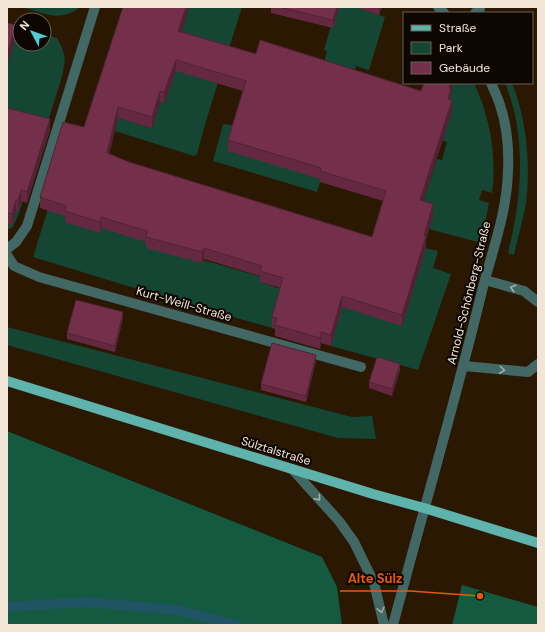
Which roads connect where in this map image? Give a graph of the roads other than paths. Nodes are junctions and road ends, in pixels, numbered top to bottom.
1 (95, 7) edge
2 (491, 84) edge
3 (7, 249) edge
4 (7, 255) edge
5 (484, 280) junction
6 (538, 302) edge
7 (538, 364) edge
8 (464, 366) junction
9 (361, 367) dead end
10 (7, 381) edge
11 (292, 469) junction
12 (424, 508) junction
13 (538, 543) edge
14 (384, 625) edge
15 (393, 625) edge

1 - 3 street
2 - 5 street, Arnold-Schönberg-Straße
4 - 9 street, Kurt-Weill-Straße
6 -> 5 street
5 - 8 street, Arnold-Schönberg-Straße
8 -> 7 street
8 - 12 street, Arnold-Schönberg-Straße
10 - 11 main road, Sülztalstraße
11 - 12 main road, Sülztalstraße
11 -> 14 street
12 - 13 main road, Sülztalstraße
12 - 15 street, Arnold-Schönberg-Straße

